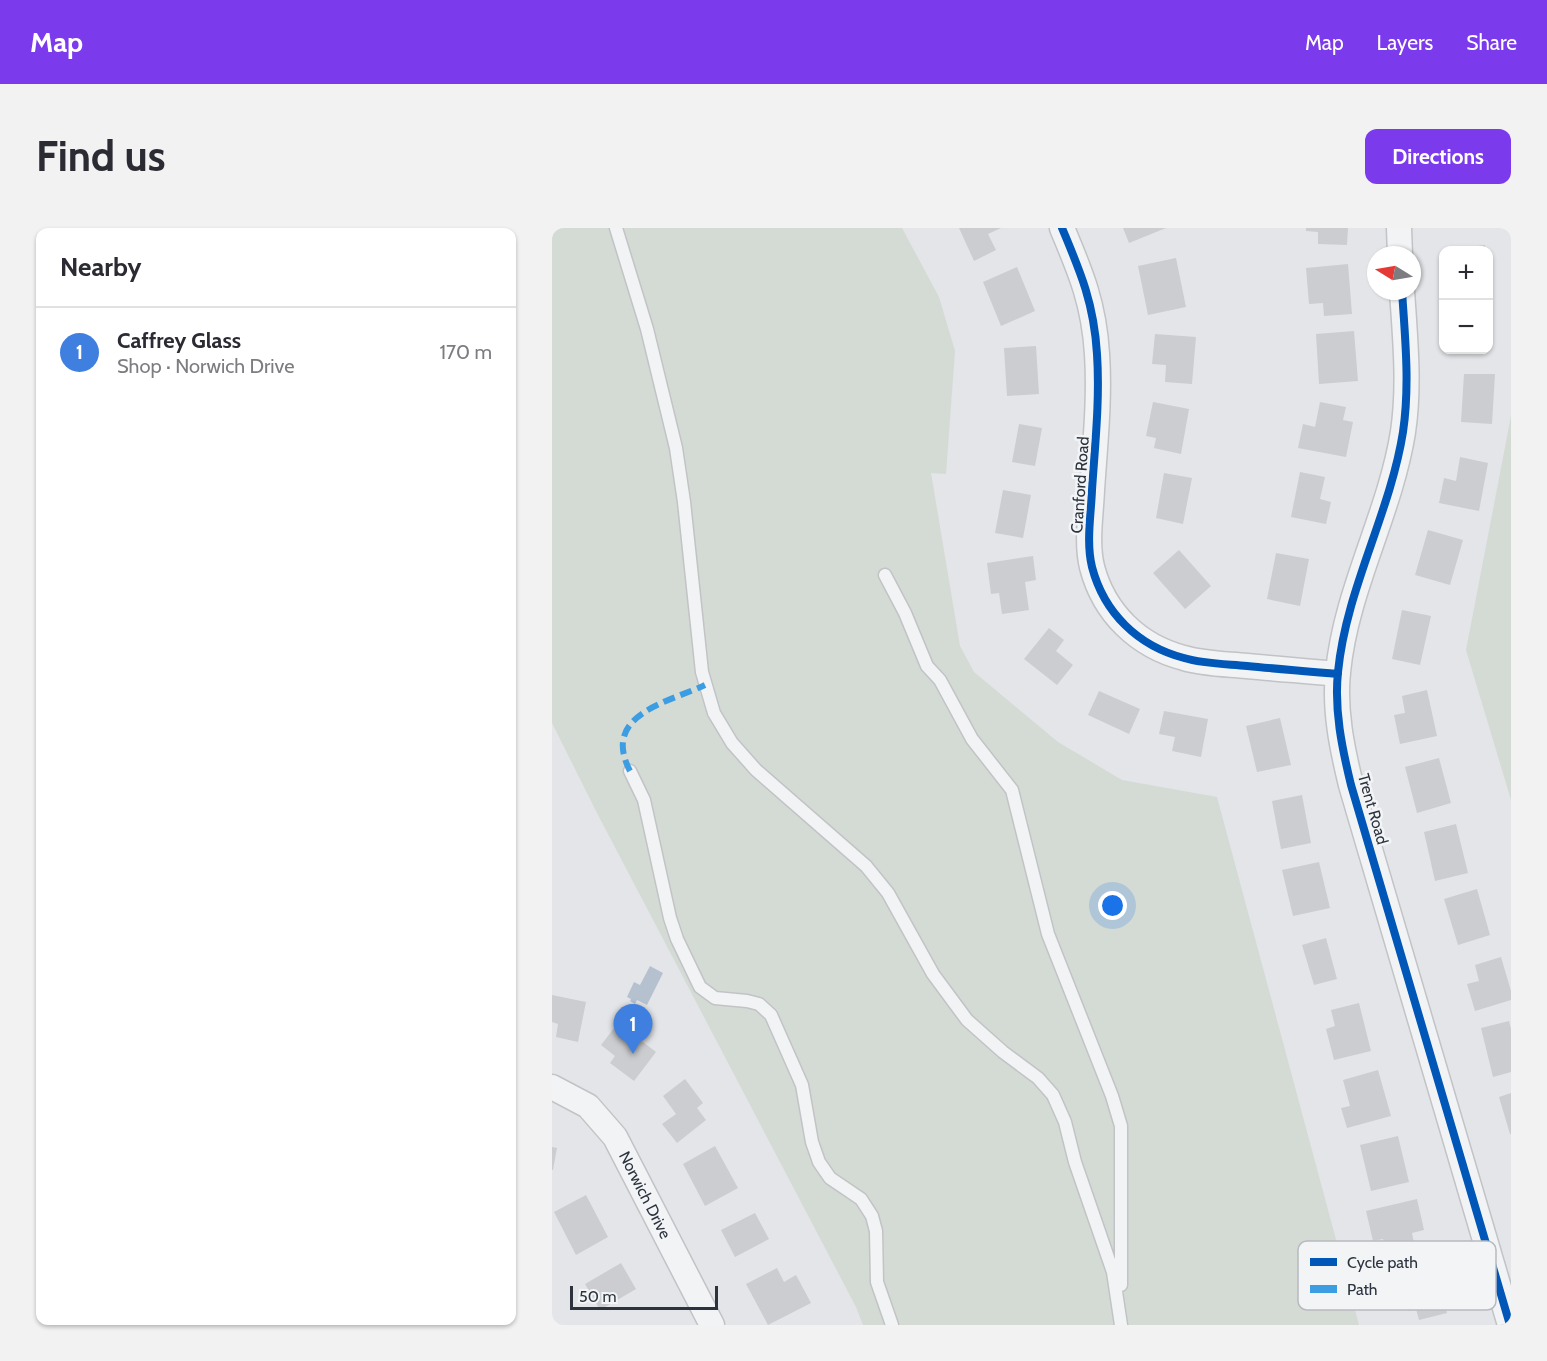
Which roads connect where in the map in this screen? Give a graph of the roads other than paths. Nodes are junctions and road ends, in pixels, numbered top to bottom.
1 (616, 228) edge
2 (1062, 228) edge
3 (1399, 228) edge
4 (1400, 246) edge
5 (1402, 300) edge
6 (885, 576) dead end
7 (1338, 674) junction
8 (630, 771) dead end
9 (552, 1087) edge
10 (1485, 1241) edge
11 (1496, 1277) edge
12 (712, 1325) edge
13 (892, 1325) edge
14 (1121, 1325) edge
15 (1510, 1325) edge

1 - 14 lane
2 - 7 street, Cranford Road
3 - 4 street
5 - 7 street, Trent Road
6 - 14 lane
7 - 10 street, Trent Road
8 - 13 lane
9 - 12 street, Norwich Drive
11 - 15 street, Trent Road

